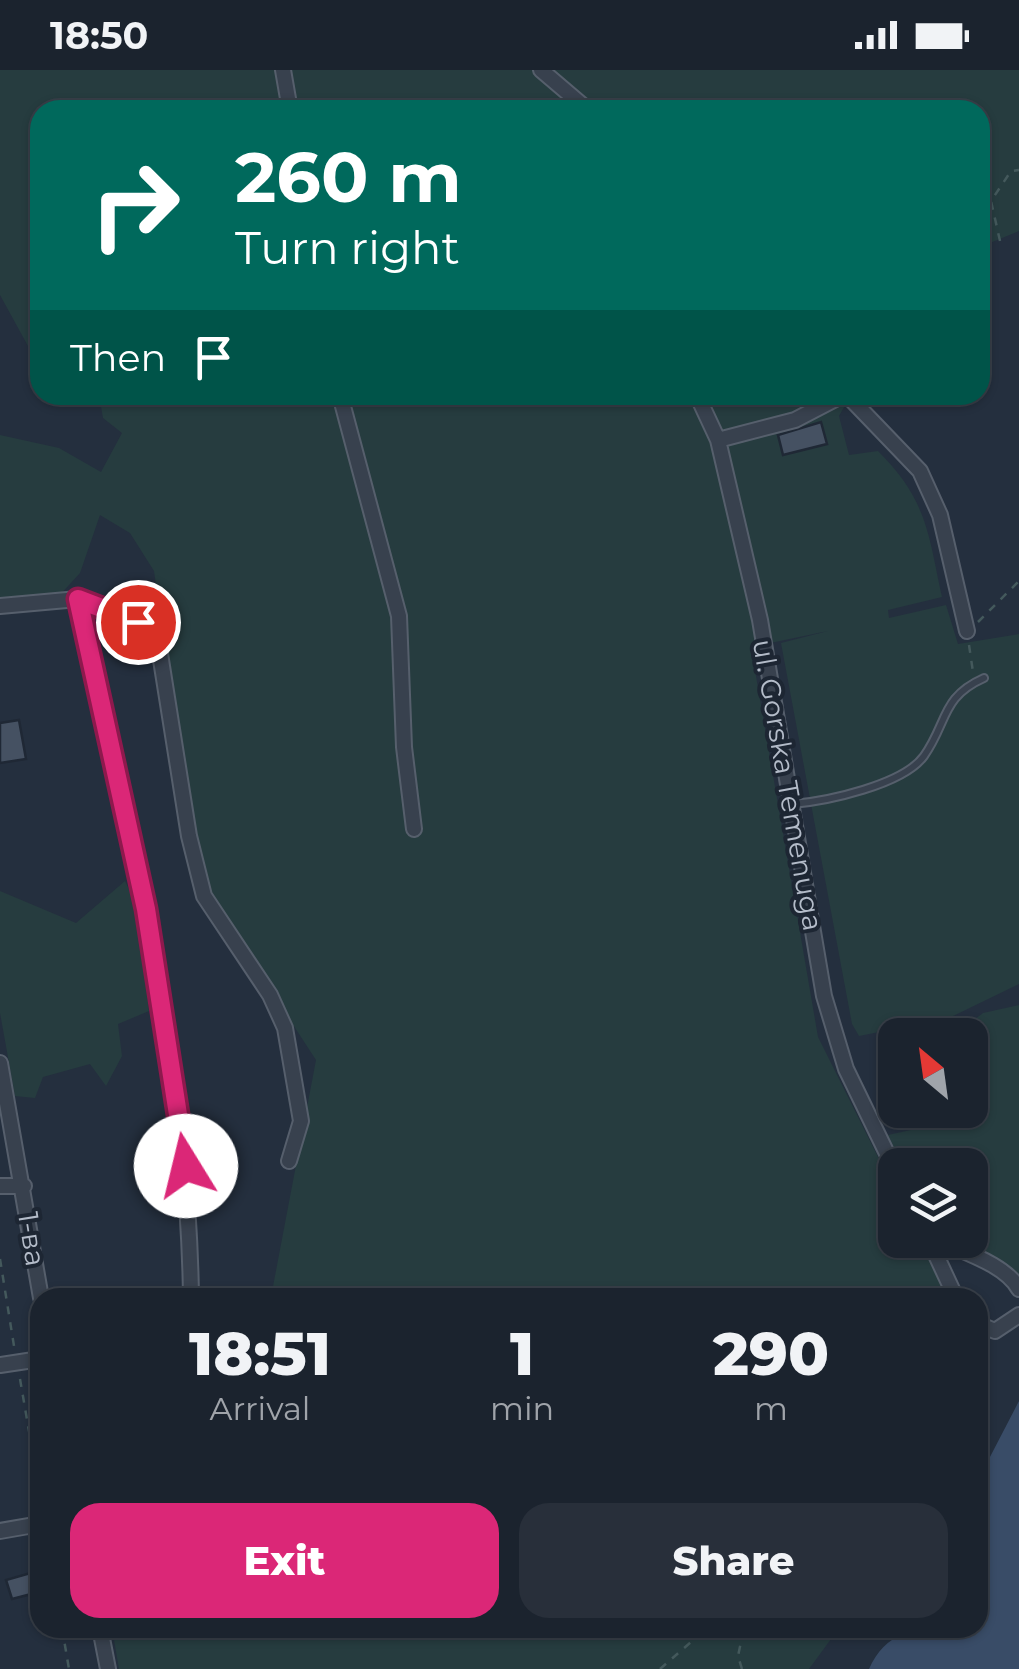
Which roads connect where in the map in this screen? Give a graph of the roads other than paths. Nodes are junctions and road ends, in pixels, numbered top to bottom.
1 (283, 70) edge
2 (541, 70) edge
3 (288, 100) edge
4 (576, 100) edge
5 (343, 405) edge
6 (702, 405) edge
7 (825, 405) edge
8 (855, 405) edge
9 (718, 440) junction
10 (78, 599) junction
11 (0, 606) edge
12 (967, 631) road end
13 (984, 678) dead end
14 (792, 804) junction
15 (414, 830) dead end
16 (0, 1062) edge
17 (884, 1148) edge
18 (289, 1161) dead end
19 (0, 1186) edge
20 (24, 1186) junction
21 (937, 1258) edge
22 (976, 1258) edge
23 (39, 1288) edge
24 (191, 1288) edge
25 (951, 1288) edge
26 (1019, 1288) edge
27 (1019, 1316) edge
28 (988, 1328) edge
29 (30, 1360) edge
30 (0, 1365) edge
31 (30, 1526) edge
32 (0, 1531) edge
33 (102, 1638) edge
34 (108, 1669) edge

1 - 3 street
2 - 4 street
5 - 15 street
6 - 9 street, ul. Gorska Temenuga
7 - 9 street
8 - 12 street
9 - 14 street, ul. Gorska Temenuga
10 - 11 street
10 - 18 street
10 - 24 street
13 - 14 lane
14 - 17 street, ul. Gorska Temenuga
16 - 20 street, 1-ва
19 - 20 street
20 - 23 street, 1-ва
21 - 25 street
22 - 26 street
27 - 28 street
29 - 30 street
31 - 32 street
33 - 34 street

